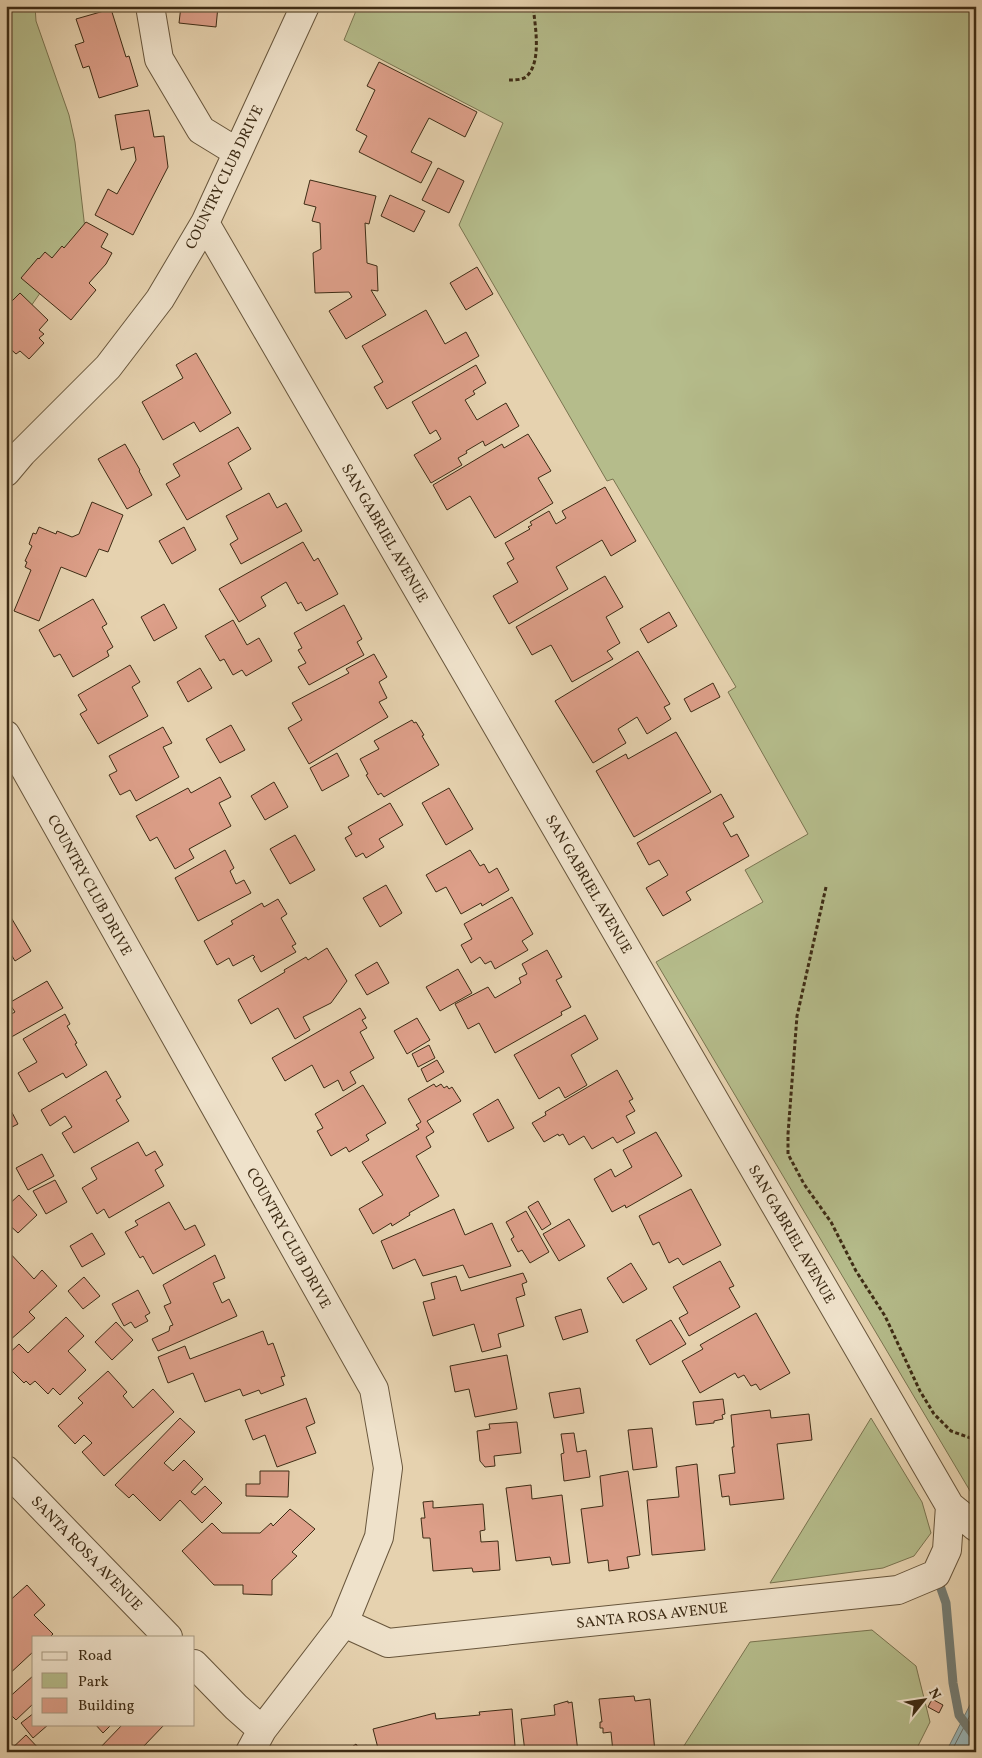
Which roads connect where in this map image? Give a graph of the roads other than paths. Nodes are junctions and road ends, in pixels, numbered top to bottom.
1 (150, 6) edge
2 (305, 6) edge
3 (237, 152) junction
4 (205, 223) junction
5 (6, 472) edge
6 (6, 736) edge
7 (6, 1470) edge
8 (950, 1506) junction
9 (976, 1527) edge
10 (344, 1623) junction
11 (167, 1636) edge
12 (195, 1665) edge
13 (256, 1741) edge

1 - 3 street
2 - 3 street, COUNTRY CLUB DRIVE
3 - 4 street, COUNTRY CLUB DRIVE
4 - 5 street, COUNTRY CLUB DRIVE
4 - 8 street, SAN GABRIEL AVENUE
6 - 10 street, COUNTRY CLUB DRIVE
7 - 11 street, SANTA ROSA AVENUE
8 - 9 street
8 - 10 street, SANTA ROSA AVENUE
10 - 13 street, COUNTRY CLUB DRIVE
12 - 13 street

